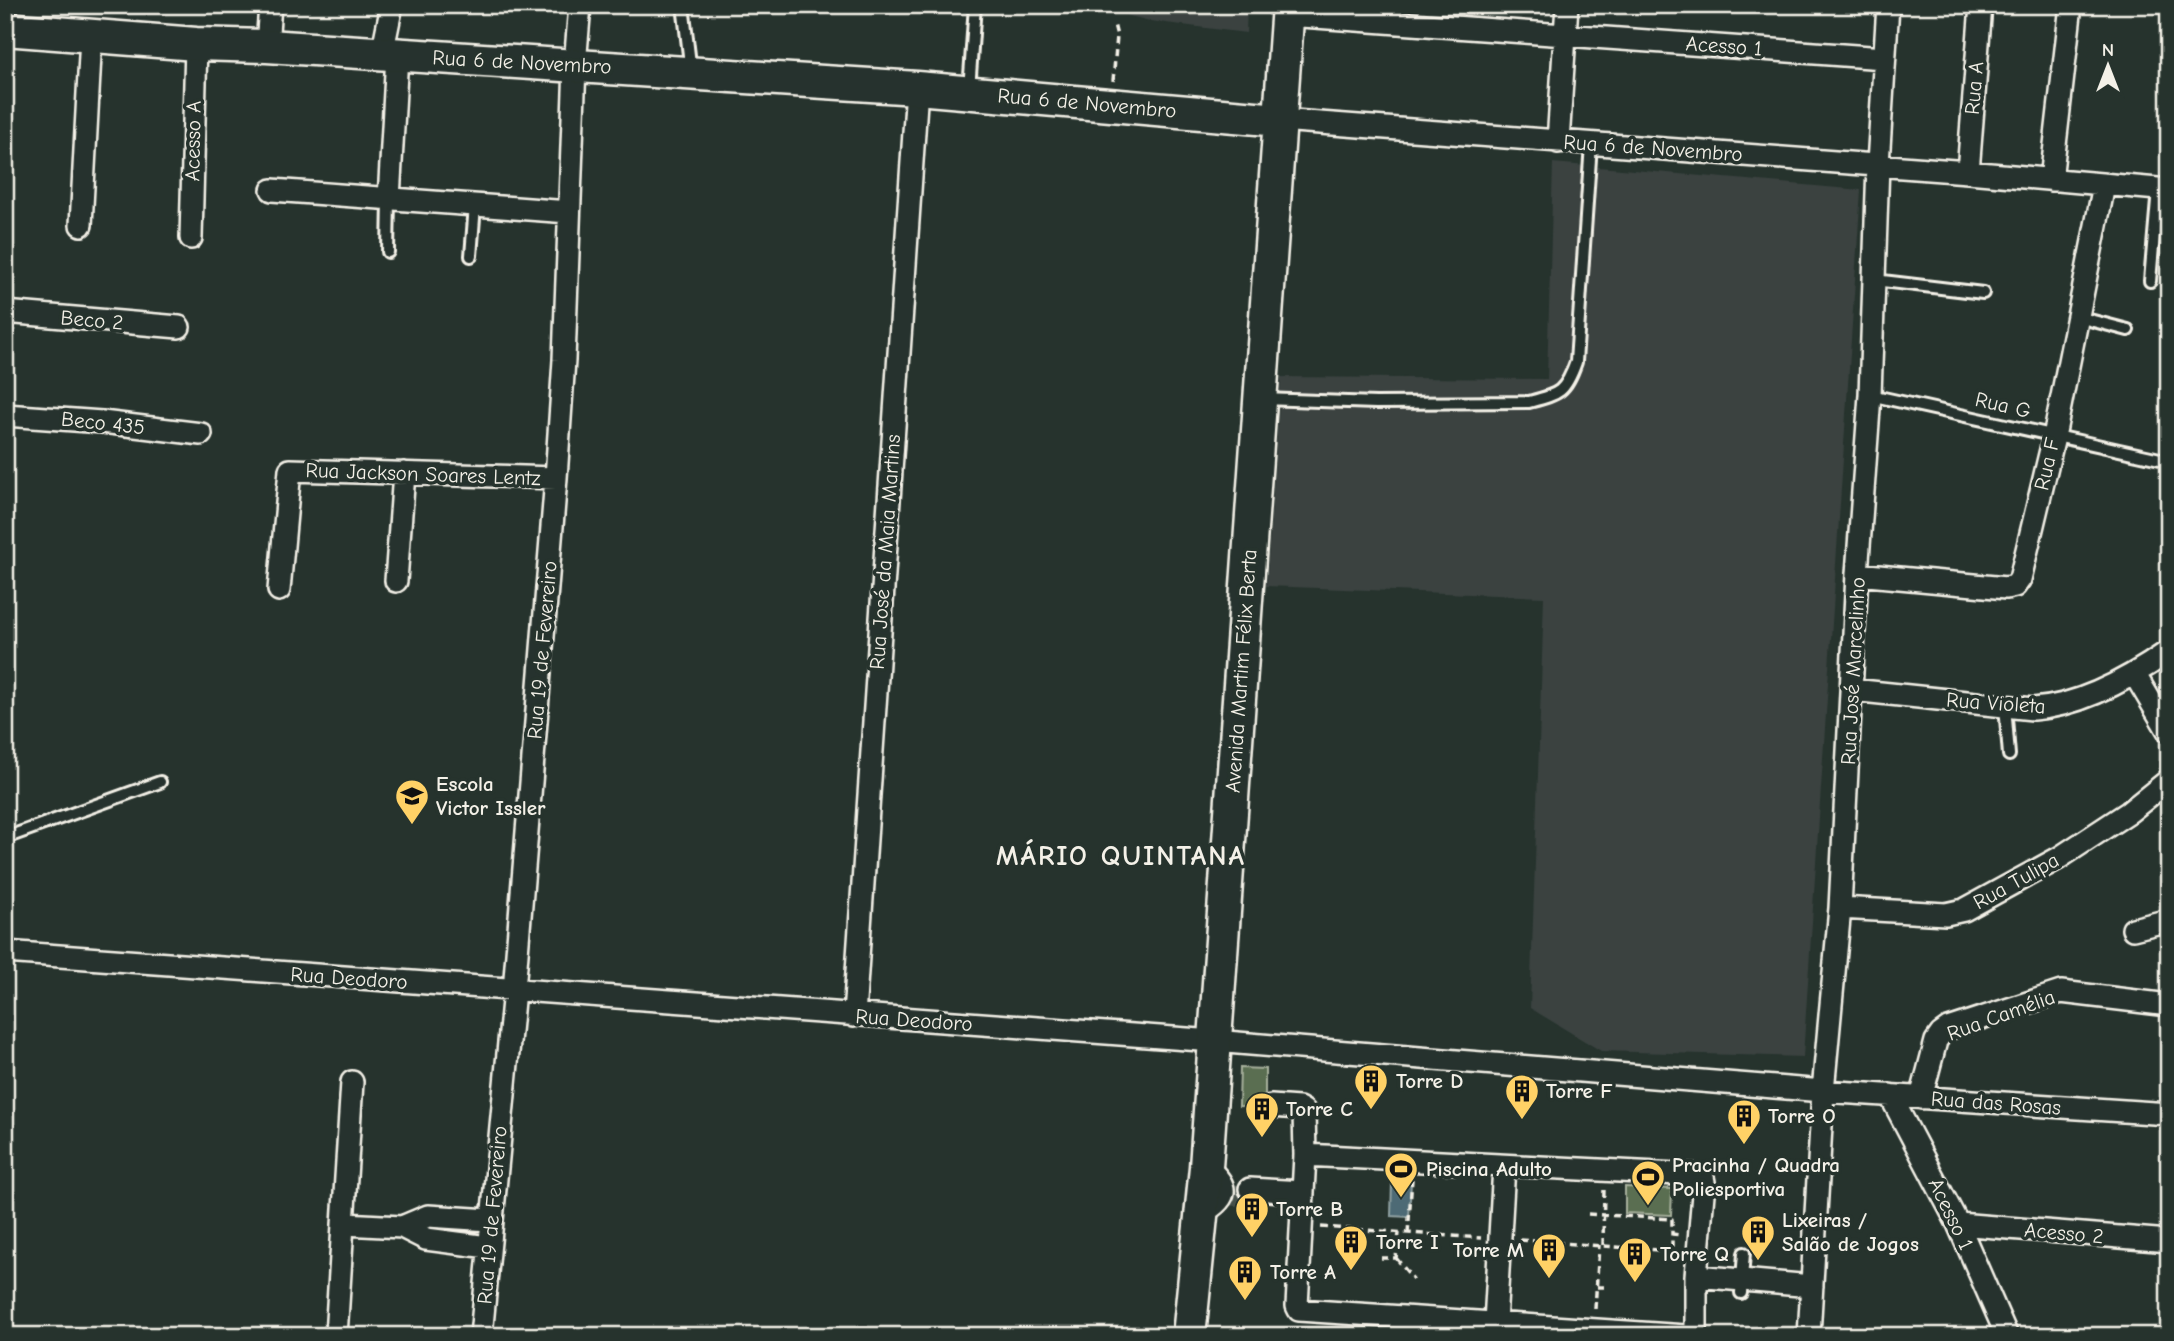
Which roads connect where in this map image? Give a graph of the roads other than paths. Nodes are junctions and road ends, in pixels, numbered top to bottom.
1 (270, 5) edge
2 (392, 5) edge
3 (580, 5) edge
4 (683, 5) edge
5 (975, 5) edge
6 (1567, 5) edge
7 (1888, 5) edge
8 (1981, 5) edge
9 (2071, 5) edge
10 (1288, 10) edge
11 (5, 29) edge
12 (1565, 35) junction
13 (90, 36) junction
14 (196, 44) junction
15 (267, 46) junction
16 (390, 55) junction
17 (1884, 58) junction
18 (575, 65) junction
19 (692, 73) junction
20 (917, 88) junction
21 (969, 93) junction
22 (1280, 120) junction
23 (1558, 142) junction
24 (1591, 144) junction
25 (1878, 164) junction
26 (1968, 172) junction
27 (2051, 180) junction
28 (2104, 185) junction
29 (272, 190) dead end
30 (2163, 190) edge
31 (389, 199) junction
32 (475, 205) junction
33 (569, 212) junction
34 (81, 225) dead end
35 (191, 238) dead end
36 (388, 252) dead end
37 (471, 256) dead end
38 (1874, 280) junction
39 (2150, 281) dead end
40 (1983, 293) dead end
41 (5, 312) edge
42 (2078, 317) junction
43 (179, 327) dead end
44 (2128, 330) dead end
45 (1870, 395) junction
46 (1260, 399) junction
47 (5, 415) edge
48 (201, 434) dead end
49 (2054, 437) junction
50 (2169, 461) edge
51 (404, 473) junction
52 (556, 478) junction
53 (1857, 574) junction
54 (396, 581) dead end
55 (279, 590) dead end
56 (2169, 652) edge
57 (2135, 675) junction
58 (1852, 690) junction
59 (2005, 706) junction
60 (2169, 732) edge
61 (2008, 755) dead end
62 (2169, 780) edge
63 (160, 782) dead end
64 (5, 838) edge
65 (1840, 908) junction
66 (2169, 920) edge
67 (2133, 929) dead end
68 (5, 952) edge
69 (514, 990) junction
70 (2169, 1005) edge
71 (854, 1016) junction
72 (1214, 1041) junction
73 (352, 1082) dead end
74 (1823, 1091) junction
75 (1890, 1095) junction
76 (1921, 1098) junction
77 (1270, 1106) dead end
78 (2169, 1114) edge
79 (1305, 1155) junction
80 (1504, 1166) junction
81 (1227, 1191) junction
82 (1303, 1196) junction
83 (491, 1220) junction
84 (344, 1223) junction
85 (1958, 1224) junction
86 (402, 1227) junction
87 (2169, 1241) edge
88 (488, 1247) junction
89 (1744, 1253) dead end
90 (1696, 1283) junction
91 (1741, 1286) junction
92 (1811, 1293) junction
93 (1495, 1323) junction
94 (336, 1336) edge
95 (481, 1336) edge
96 (1189, 1336) edge
97 (1688, 1336) edge
98 (1809, 1336) edge
99 (2007, 1336) edge

1 - 15 street
2 - 16 street
3 - 18 street, Rua 19 de Fevereiro
4 - 19 lane
5 - 21 lane
6 - 12 street
7 - 17 street, Rua José Marcelinho
8 - 26 street, Rua A
9 - 27 street
10 - 12 street, Acesso 1
10 - 22 street, Avenida Martim Félix Berta
11 - 13 street, Rua 6 de Novembro
12 - 17 street, Acesso 1
12 - 23 street
13 - 14 street, Rua 6 de Novembro
13 - 34 street
14 - 15 street, Rua 6 de Novembro
14 - 35 street, Acesso A
15 - 16 street, Rua 6 de Novembro
16 - 18 street, Rua 6 de Novembro
16 - 31 street
17 - 25 street, Rua José Marcelinho
18 - 19 street, Rua 6 de Novembro
18 - 33 street, Rua 19 de Fevereiro
19 - 20 street, Rua 6 de Novembro
20 - 21 street, Rua 6 de Novembro
20 - 71 street, Rua José da Maia Martins
21 - 22 street, Rua 6 de Novembro
22 - 23 street, Rua 6 de Novembro
22 - 46 street, Avenida Martim Félix Berta
23 - 24 street, Rua 6 de Novembro
24 - 25 street, Rua 6 de Novembro
24 - 46 lane
25 - 26 street, Rua 6 de Novembro
25 - 38 street, Rua José Marcelinho
26 - 27 street, Rua 6 de Novembro
27 - 28 street, Rua 6 de Novembro
28 - 30 street, Rua 6 de Novembro
28 - 42 street, Rua F
29 - 31 street
30 - 39 lane
31 - 32 street
31 - 36 lane
32 - 33 street
32 - 37 lane
33 - 52 street, Rua 19 de Fevereiro
38 - 40 lane
38 - 45 street, Rua José Marcelinho
41 - 43 street, Beco 2
42 - 44 lane
42 - 49 street, Rua F
45 - 49 lane, Rua G
45 - 53 street, Rua José Marcelinho
46 - 72 street, Avenida Martim Félix Berta
47 - 48 street, Beco 435
49 - 50 lane, Rua G
49 - 53 street, Rua F
51 - 52 street, Rua Jackson Soares Lentz
51 - 54 street
51 - 55 street, Rua Jackson Soares Lentz
52 - 69 street, Rua 19 de Fevereiro
53 - 58 street, Rua José Marcelinho
56 - 57 street, Rua Violeta
57 - 59 street, Rua Violeta
57 - 60 street
58 - 59 street, Rua Violeta
58 - 65 street, Rua José Marcelinho
59 - 61 lane
62 - 65 street, Rua Tulipa
63 - 64 lane
65 - 74 street, Rua José Marcelinho
66 - 67 street
68 - 69 street, Rua Deodoro
69 - 71 street, Rua Deodoro
69 - 83 street, Rua 19 de Fevereiro
70 - 76 street, Rua Camélia
71 - 72 street, Rua Deodoro
72 - 74 street, Rua Deodoro
72 - 81 street, Avenida Martim Félix Berta
73 - 84 street
74 - 75 street, Rua das Rosas
74 - 92 street, Rua José Marcelinho
75 - 76 street, Rua das Rosas
75 - 85 street, Acesso 1
76 - 78 street, Rua das Rosas
77 - 79 street
79 - 80 street
79 - 82 street
80 - 90 street
80 - 93 street
81 - 82 street
81 - 96 street, Avenida Martim Félix Berta
82 - 93 street
83 - 86 street
83 - 88 street, Rua 19 de Fevereiro
84 - 86 street
84 - 94 street
85 - 87 street, Acesso 2
85 - 99 street, Acesso 1
86 - 88 street
88 - 95 street, Rua 19 de Fevereiro
89 - 91 lane
90 - 91 street
90 - 97 street
91 - 92 street
92 - 98 street, Rua José Marcelinho
93 - 97 street

